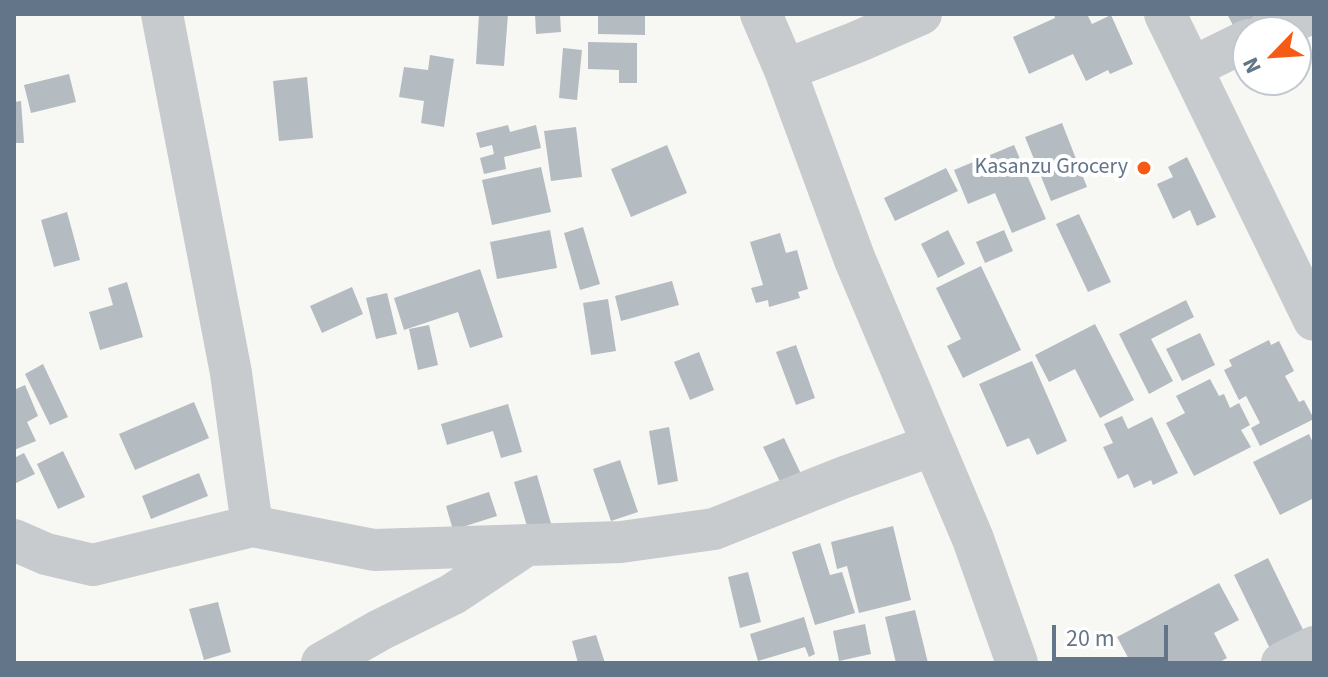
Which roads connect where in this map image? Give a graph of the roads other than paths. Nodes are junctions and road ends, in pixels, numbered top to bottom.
1 (162, 14) edge
2 (761, 14) edge
3 (921, 14) edge
4 (1165, 14) edge
5 (1232, 48) edge
6 (1191, 68) junction
7 (785, 70) junction
8 (1314, 320) edge
9 (933, 445) junction
10 (252, 526) junction
11 (14, 540) edge
12 (526, 546) junction
13 (1314, 647) edge
14 (322, 663) edge
15 (1017, 663) edge
16 (1282, 663) edge

1 - 10 street
2 - 7 street
3 - 7 street
4 - 6 street
5 - 6 street
6 - 8 street
7 - 9 street
9 - 12 street
9 - 15 street
10 - 11 street
10 - 12 street
12 - 14 street
13 - 16 street

